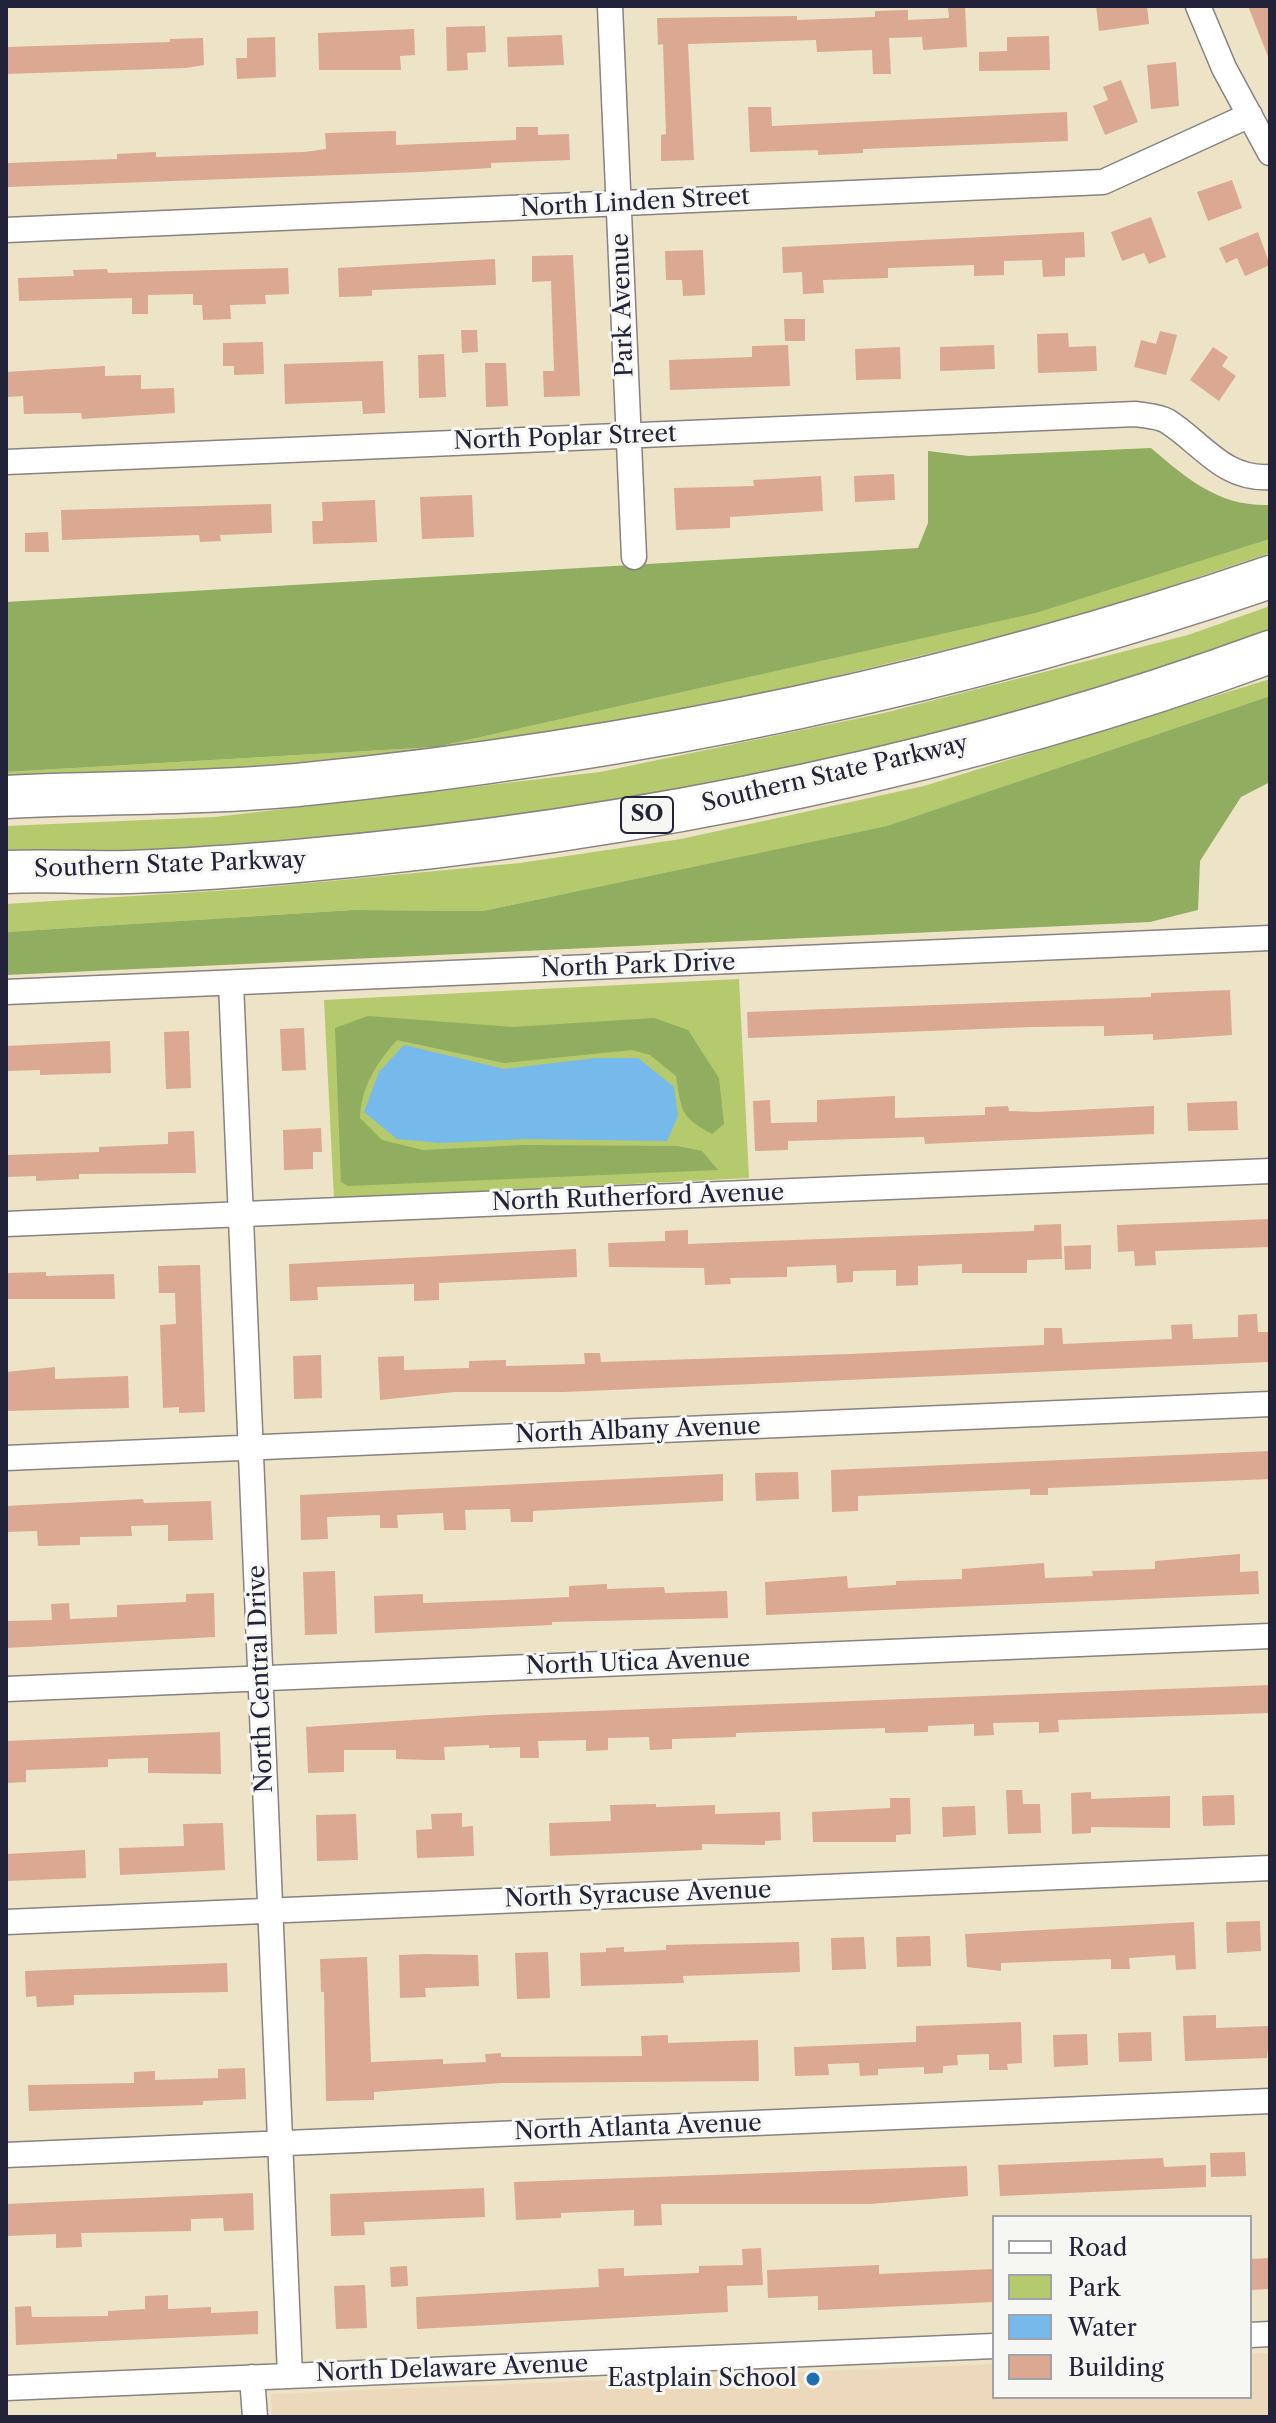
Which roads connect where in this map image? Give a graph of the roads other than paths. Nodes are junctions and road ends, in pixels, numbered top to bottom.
1 (610, 6) edge
2 (1198, 6) edge
3 (1250, 115) junction
4 (1270, 153) edge
5 (619, 204) junction
6 (6, 230) edge
7 (629, 436) junction
8 (6, 462) edge
9 (1270, 477) edge
10 (634, 557) dead end
11 (1270, 577) edge
12 (1270, 652) edge
13 (6, 797) edge
14 (6, 872) edge
15 (1270, 938) edge
16 (231, 983) junction
17 (6, 992) edge
18 (1270, 1171) edge
19 (242, 1214) junction
20 (6, 1224) edge
21 (1270, 1404) edge
22 (251, 1447) junction
23 (6, 1458) edge
24 (1270, 1636) edge
25 (261, 1678) junction
26 (6, 1689) edge
27 (1270, 1868) edge
28 (270, 1911) junction
29 (6, 1922) edge
30 (1270, 2101) edge
31 (280, 2143) junction
32 (6, 2155) edge
33 (992, 2346) edge
34 (290, 2375) junction
35 (252, 2377) junction
36 (6, 2388) edge
37 (255, 2417) edge

1 - 5 street, Park Avenue
2 - 3 street
3 - 4 street
3 - 5 street, North Linden Street
5 - 6 street, North Linden Street
5 - 7 street, Park Avenue
7 - 8 street, North Poplar Street
7 - 9 street, North Poplar Street
7 - 10 street, Park Avenue
11 - 13 highway
12 - 14 highway, Southern State Parkway / SO
15 - 16 street, North Park Drive
16 - 17 street, North Park Drive
16 - 19 street, North Central Drive
18 - 19 street, North Rutherford Avenue
19 - 20 street, North Rutherford Avenue
19 - 22 street, North Central Drive
21 - 22 street, North Albany Avenue
22 - 23 street, North Albany Avenue
22 - 25 street, North Central Drive
24 - 25 street, North Utica Avenue
25 - 26 street, North Utica Avenue
25 - 28 street, North Central Drive
27 - 28 street, North Syracuse Avenue
28 - 29 street, North Syracuse Avenue
28 - 31 street, North Central Drive
30 - 31 street, North Atlanta Avenue
31 - 32 street, North Atlanta Avenue
31 - 34 street, North Central Drive
33 - 34 street, North Delaware Avenue
34 - 35 street, North Delaware Avenue
35 - 36 street, North Delaware Avenue
35 - 37 street

